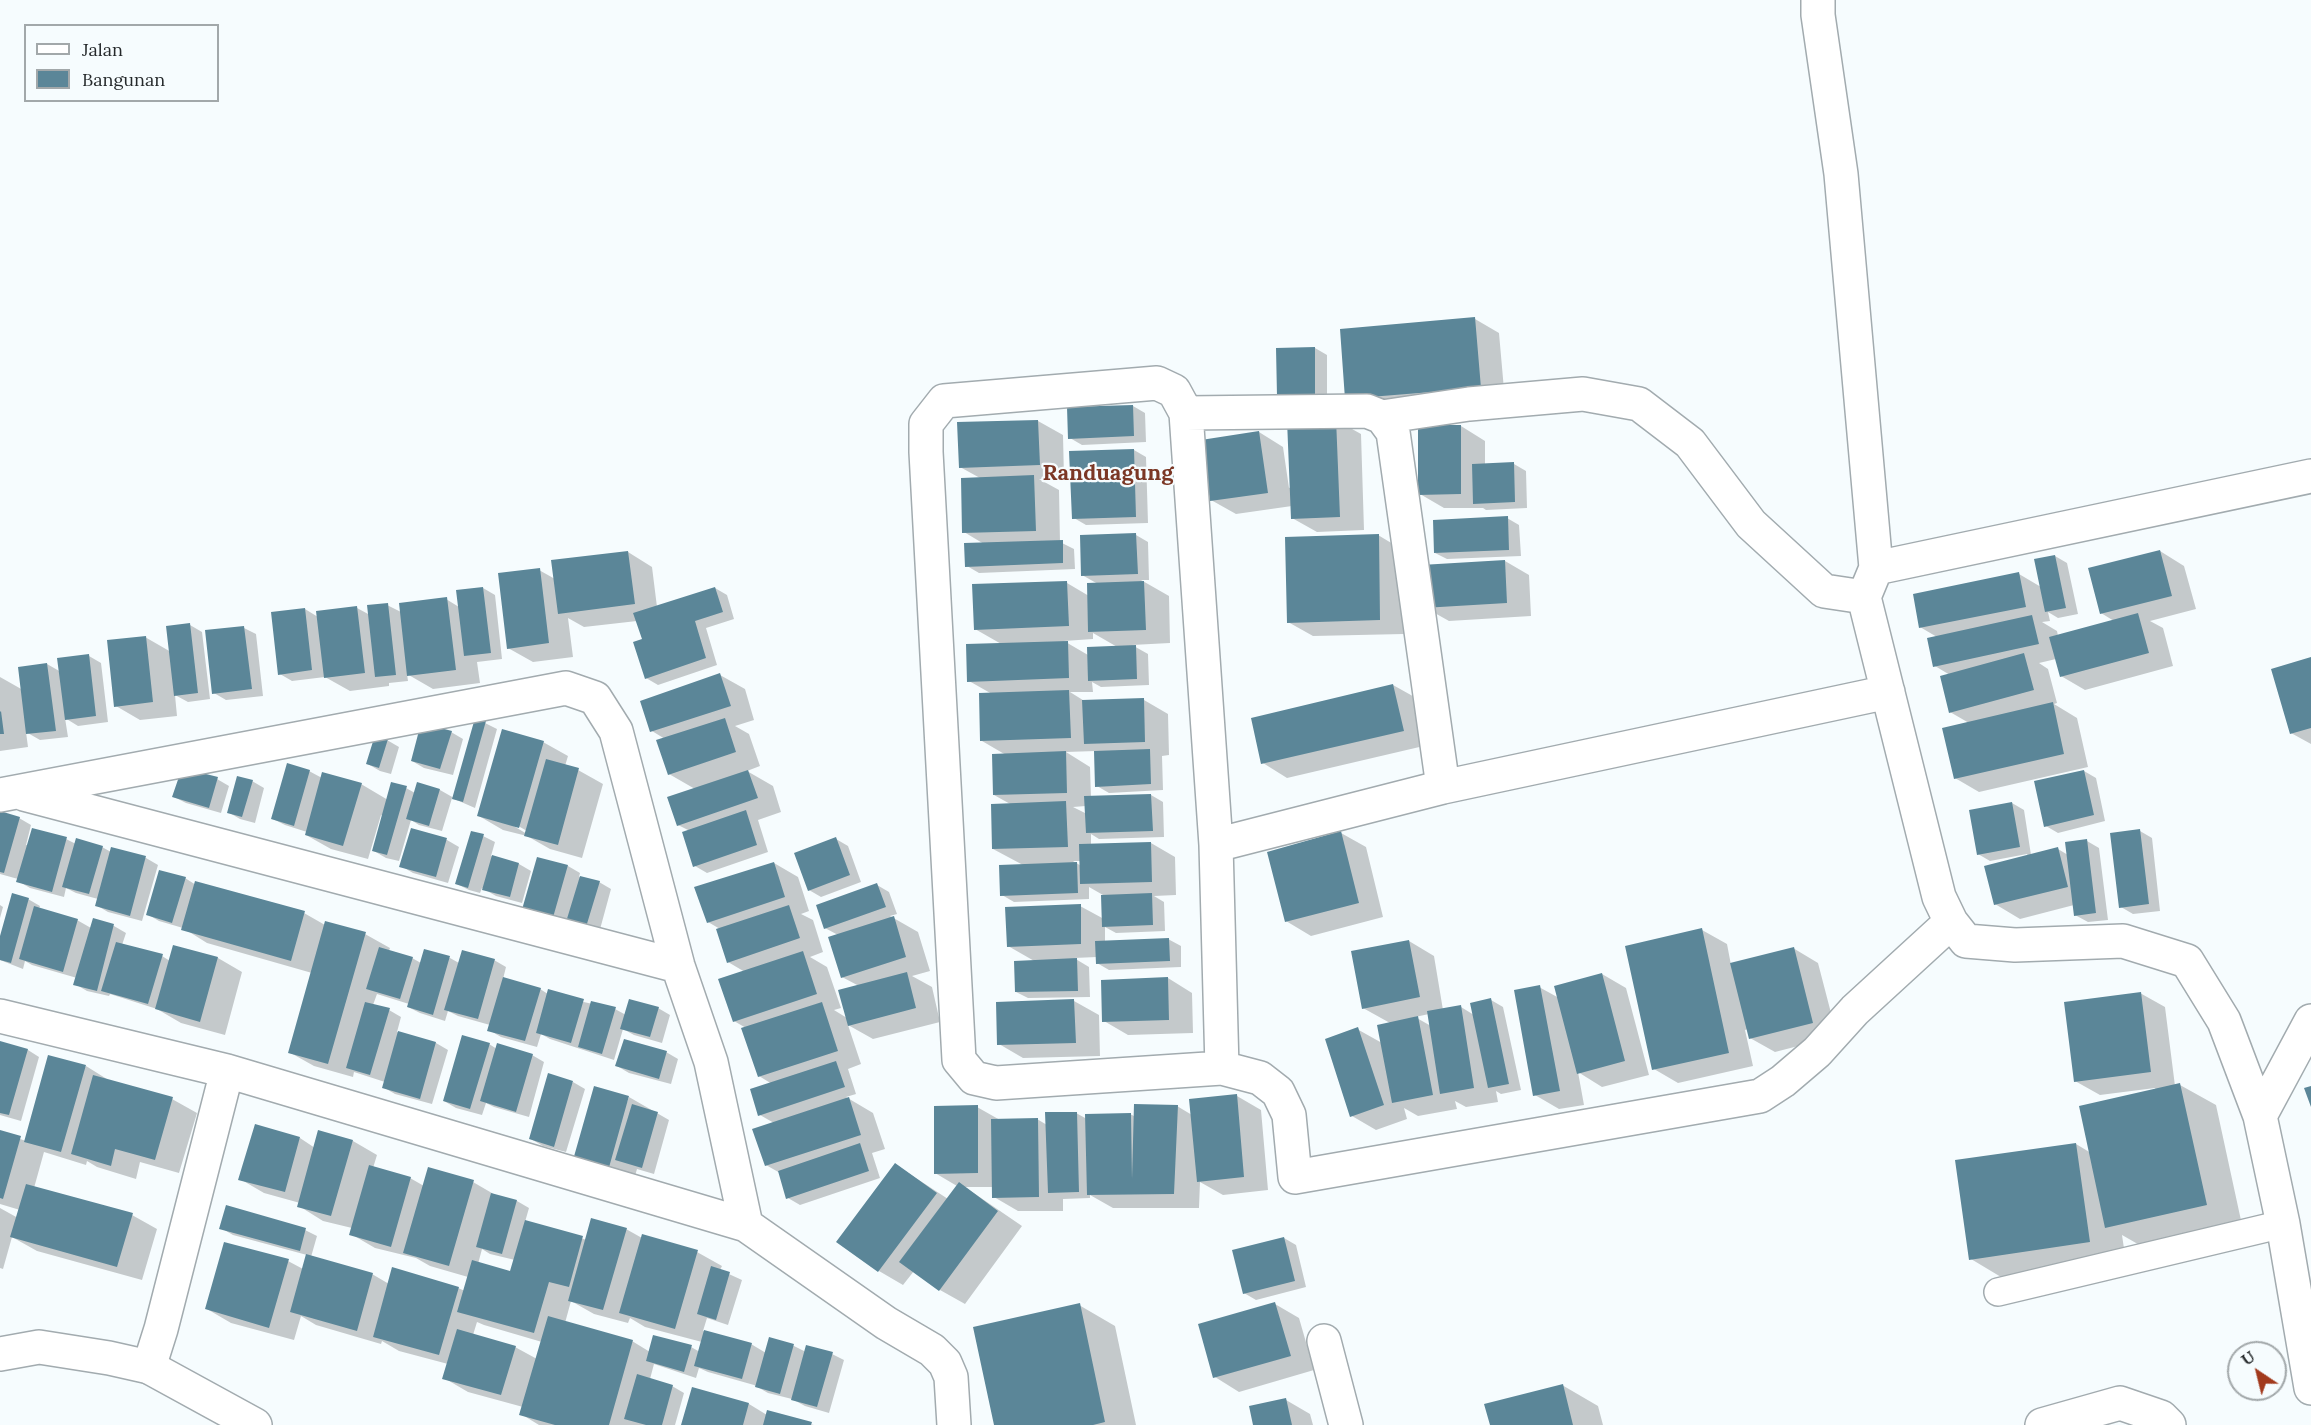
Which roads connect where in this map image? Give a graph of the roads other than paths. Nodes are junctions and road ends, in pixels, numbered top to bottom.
1 (1818, 0) edge
2 (1186, 413) junction
3 (1382, 417) junction
4 (2311, 476) edge
5 (1870, 582) junction
6 (1888, 692) junction
7 (1443, 787) junction
8 (8, 794) edge
9 (1216, 845) junction
10 (1951, 922) junction
11 (678, 966) junction
12 (0, 1016) edge
13 (2311, 1022) edge
14 (1222, 1068) junction
15 (227, 1071) junction
16 (2260, 1116) junction
17 (2283, 1224) junction
18 (746, 1225) junction
19 (1998, 1292) dead end
20 (1323, 1341) dead end
21 (0, 1354) edge
22 (149, 1367) junction
23 (2310, 1375) edge
24 (255, 1425) edge
25 (954, 1425) edge
26 (1346, 1425) edge
27 (2042, 1425) edge
28 (2169, 1425) edge

1 - 5 street
2 - 3 street
2 - 9 street
2 - 14 street
3 - 5 street
3 - 7 street
4 - 5 street
5 - 6 street
6 - 7 street
6 - 10 street
7 - 9 street
8 - 11 street
8 - 11 street
9 - 14 street
10 - 14 street
10 - 16 street
11 - 18 street
12 - 15 street
13 - 16 street
15 - 18 street
15 - 22 street
16 - 17 street
17 - 19 lane
17 - 23 street
18 - 25 street
20 - 26 street
21 - 22 street
22 - 24 street
27 - 28 street

